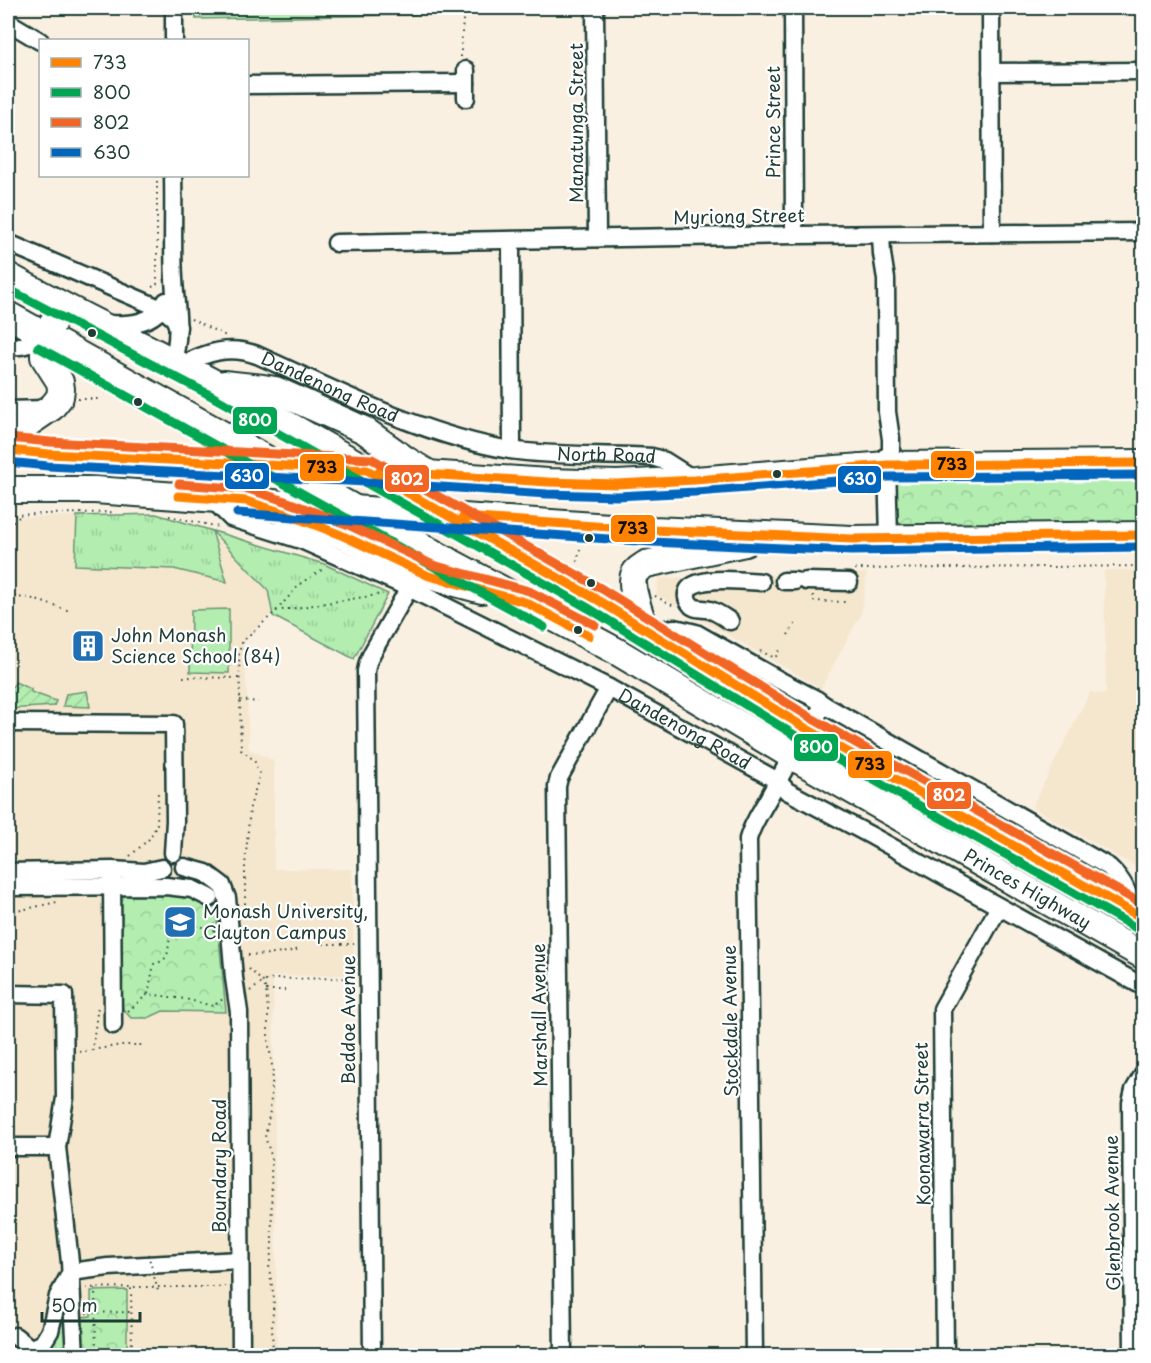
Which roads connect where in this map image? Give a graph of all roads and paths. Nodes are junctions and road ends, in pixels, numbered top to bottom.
1 (174, 8) edge
2 (210, 8) edge
3 (273, 8) edge
4 (282, 8) edge
5 (355, 8) edge
6 (426, 8) edge
7 (458, 8) edge
8 (464, 8) edge
9 (595, 8) edge
10 (793, 8) edge
11 (991, 8) edge
12 (8, 22) edge
13 (174, 39) edge
14 (39, 40) edge
15 (1143, 71) edge
16 (991, 72) junction
17 (466, 84) joint
18 (249, 85) edge
19 (157, 177) edge
20 (174, 177) edge
21 (1143, 232) edge
22 (992, 234) junction
23 (794, 235) junction
24 (886, 235) junction
25 (597, 238) junction
26 (511, 241) junction
27 (8, 243) edge
28 (336, 243) dead end
29 (8, 276) edge
30 (133, 296) junction
31 (64, 306) junction
32 (8, 315) edge
33 (172, 316) junction
34 (101, 324) junction
35 (44, 336) junction
36 (227, 336) dead end
37 (8, 345) edge
38 (177, 363) junction
39 (214, 383) junction
40 (49, 409) junction
41 (8, 410) edge
42 (8, 437) edge
43 (8, 450) edge
44 (512, 450) junction
45 (1143, 463) edge
46 (887, 465) junction
47 (279, 466) junction
48 (367, 470) junction
49 (430, 474) junction
50 (695, 480) junction
51 (8, 490) edge
52 (212, 499) junction
53 (246, 501) junction
54 (356, 509) junction
55 (119, 512) dead end
56 (23, 514) junction
57 (8, 515) edge
58 (165, 515) dead end
59 (449, 516) junction
60 (8, 525) edge
61 (218, 527) dead end
62 (780, 535) junction
63 (1143, 535) edge
64 (889, 538) junction
65 (580, 549) dead end
66 (577, 562) dead end
67 (330, 564) dead end
68 (1143, 566) edge
69 (849, 575) joint
70 (409, 588) junction
71 (391, 592) dead end
72 (8, 597) edge
73 (813, 601) dead end
74 (525, 602) junction
75 (846, 602) dead end
76 (70, 611) dead end
77 (276, 611) junction
78 (730, 621) dead end
79 (795, 624) dead end
80 (647, 630) junction
81 (789, 635) dead end
82 (780, 650) dead end
83 (759, 654) dead end
84 (183, 677) dead end
85 (239, 678) junction
86 (609, 688) junction
87 (240, 700) junction
88 (258, 702) dead end
89 (824, 705) junction
90 (8, 723) edge
91 (807, 729) junction
92 (792, 756) junction
93 (175, 776) junction
94 (778, 782) junction
95 (173, 853) junction
96 (127, 858) dead end
97 (184, 867) junction
98 (162, 868) junction
99 (8, 872) edge
100 (112, 879) junction
101 (8, 887) edge
102 (210, 898) dead end
103 (999, 907) junction
104 (1137, 916) edge
105 (244, 920) dead end
106 (221, 932) dead end
107 (323, 944) dead end
108 (357, 944) dead end
109 (301, 949) dead end
110 (244, 955) dead end
111 (1143, 956) edge
112 (246, 965) dead end
113 (357, 978) dead end
114 (272, 979) dead end
115 (1143, 987) edge
116 (266, 990) junction
117 (285, 990) dead end
118 (8, 994) edge
119 (148, 994) junction
120 (227, 995) dead end
121 (112, 1019) junction
122 (142, 1045) dead end
123 (92, 1050) junction
124 (64, 1053) junction
125 (1143, 1073) edge
126 (1139, 1093) edge
127 (8, 1147) edge
128 (57, 1147) junction
129 (148, 1254) dead end
130 (240, 1260) junction
131 (71, 1280) junction
132 (131, 1287) junction
133 (95, 1288) junction
134 (240, 1288) junction
135 (158, 1291) dead end
136 (131, 1312) junction
137 (96, 1313) junction
138 (15, 1336) dead end
139 (30, 1352) edge
140 (75, 1356) edge
141 (96, 1356) edge
142 (132, 1356) edge
143 (241, 1356) edge
144 (273, 1356) edge
145 (372, 1356) edge
146 (563, 1356) edge
147 (754, 1356) edge
148 (945, 1356) edge
149 (1133, 1356) edge

1 - 13 street
2 - 3 path
4 - 5 path
6 - 7 path
8 - 17 path
9 - 25 street, Manatunga Street
10 - 23 street, Prince Street
11 - 16 street
12 - 14 street
15 - 16 street
16 - 22 street
17 - 18 street
19 - 30 path
20 - 33 street
21 - 22 street, Myriong Street
22 - 24 street, Myriong Street
23 - 24 street, Myriong Street
23 - 25 street, Myriong Street
24 - 46 street
25 - 26 street, Myriong Street
26 - 28 street, Myriong Street
26 - 44 street
27 - 30 street
29 - 31 highway
30 - 33 street
31 - 34 highway
31 - 35 highway
32 - 35 highway
33 - 34 street
33 - 36 path
33 - 38 street
34 - 38 highway
35 - 37 street
35 - 40 highway
35 - 47 highway
38 - 39 highway, Princes Highway
38 - 44 street, Dandenong Road
39 - 48 highway, Princes Highway
39 - 49 highway
40 - 41 street
40 - 42 highway
43 - 47 highway, North Road
44 - 50 street, North Road
45 - 46 highway, North Road
46 - 50 highway, North Road
46 - 64 street
47 - 48 highway, North Road
47 - 54 highway
48 - 49 highway, North Road
48 - 59 highway, Princes Highway
49 - 50 highway, North Road
51 - 52 highway
52 - 53 highway
52 - 70 street, Dandenong Road
53 - 54 highway
53 - 74 highway
54 - 59 highway
54 - 74 highway
55 - 56 path
56 - 57 path
56 - 60 path
58 - 61 path
59 - 62 highway
59 - 80 highway, Princes Highway
62 - 64 highway
62 - 80 highway
63 - 64 highway
65 - 66 path
67 - 77 path
68 - 69 path
69 - 78 street
70 - 86 street, Dandenong Road
70 - 145 street, Beddoe Avenue
71 - 77 path
72 - 76 path
73 - 75 path
74 - 92 highway, Princes Highway
77 - 85 path
79 - 81 path
80 - 89 street
80 - 91 highway, Princes Highway
82 - 83 path
84 - 85 path
85 - 87 path
86 - 94 street, Dandenong Road
86 - 146 street, Marshall Avenue
87 - 88 path
87 - 105 path
89 - 91 street, Stockdale Avenue
89 - 104 street
90 - 93 street
91 - 92 street, Stockdale Avenue
91 - 104 highway, Princes Highway
92 - 94 street, Stockdale Avenue
92 - 111 highway, Princes Highway
93 - 95 street
93 - 96 path
94 - 103 street, Dandenong Road
94 - 147 street, Stockdale Avenue
95 - 97 street
95 - 98 street
97 - 98 street
97 - 130 street, Boundary Road
98 - 100 street
99 - 100 street
100 - 101 street
100 - 102 street
100 - 121 street
103 - 115 street, Dandenong Road
103 - 148 street, Koonawarra Street
106 - 119 path
107 - 108 path
109 - 110 path
112 - 116 path
113 - 114 path
116 - 117 path
116 - 144 path
118 - 124 street
119 - 120 path
119 - 121 path
121 - 123 path
122 - 123 path
123 - 124 path
124 - 128 street
125 - 126 street, Glenbrook Avenue
126 - 149 street, Glenbrook Avenue
127 - 128 street
128 - 131 street
129 - 135 path, bridge
130 - 131 street
130 - 134 street, Boundary Road
131 - 133 path
131 - 139 street
131 - 140 street
132 - 133 path
132 - 134 path
132 - 136 path
133 - 137 path
134 - 143 street, Boundary Road
136 - 137 path
136 - 142 path
137 - 141 path
138 - 139 street

